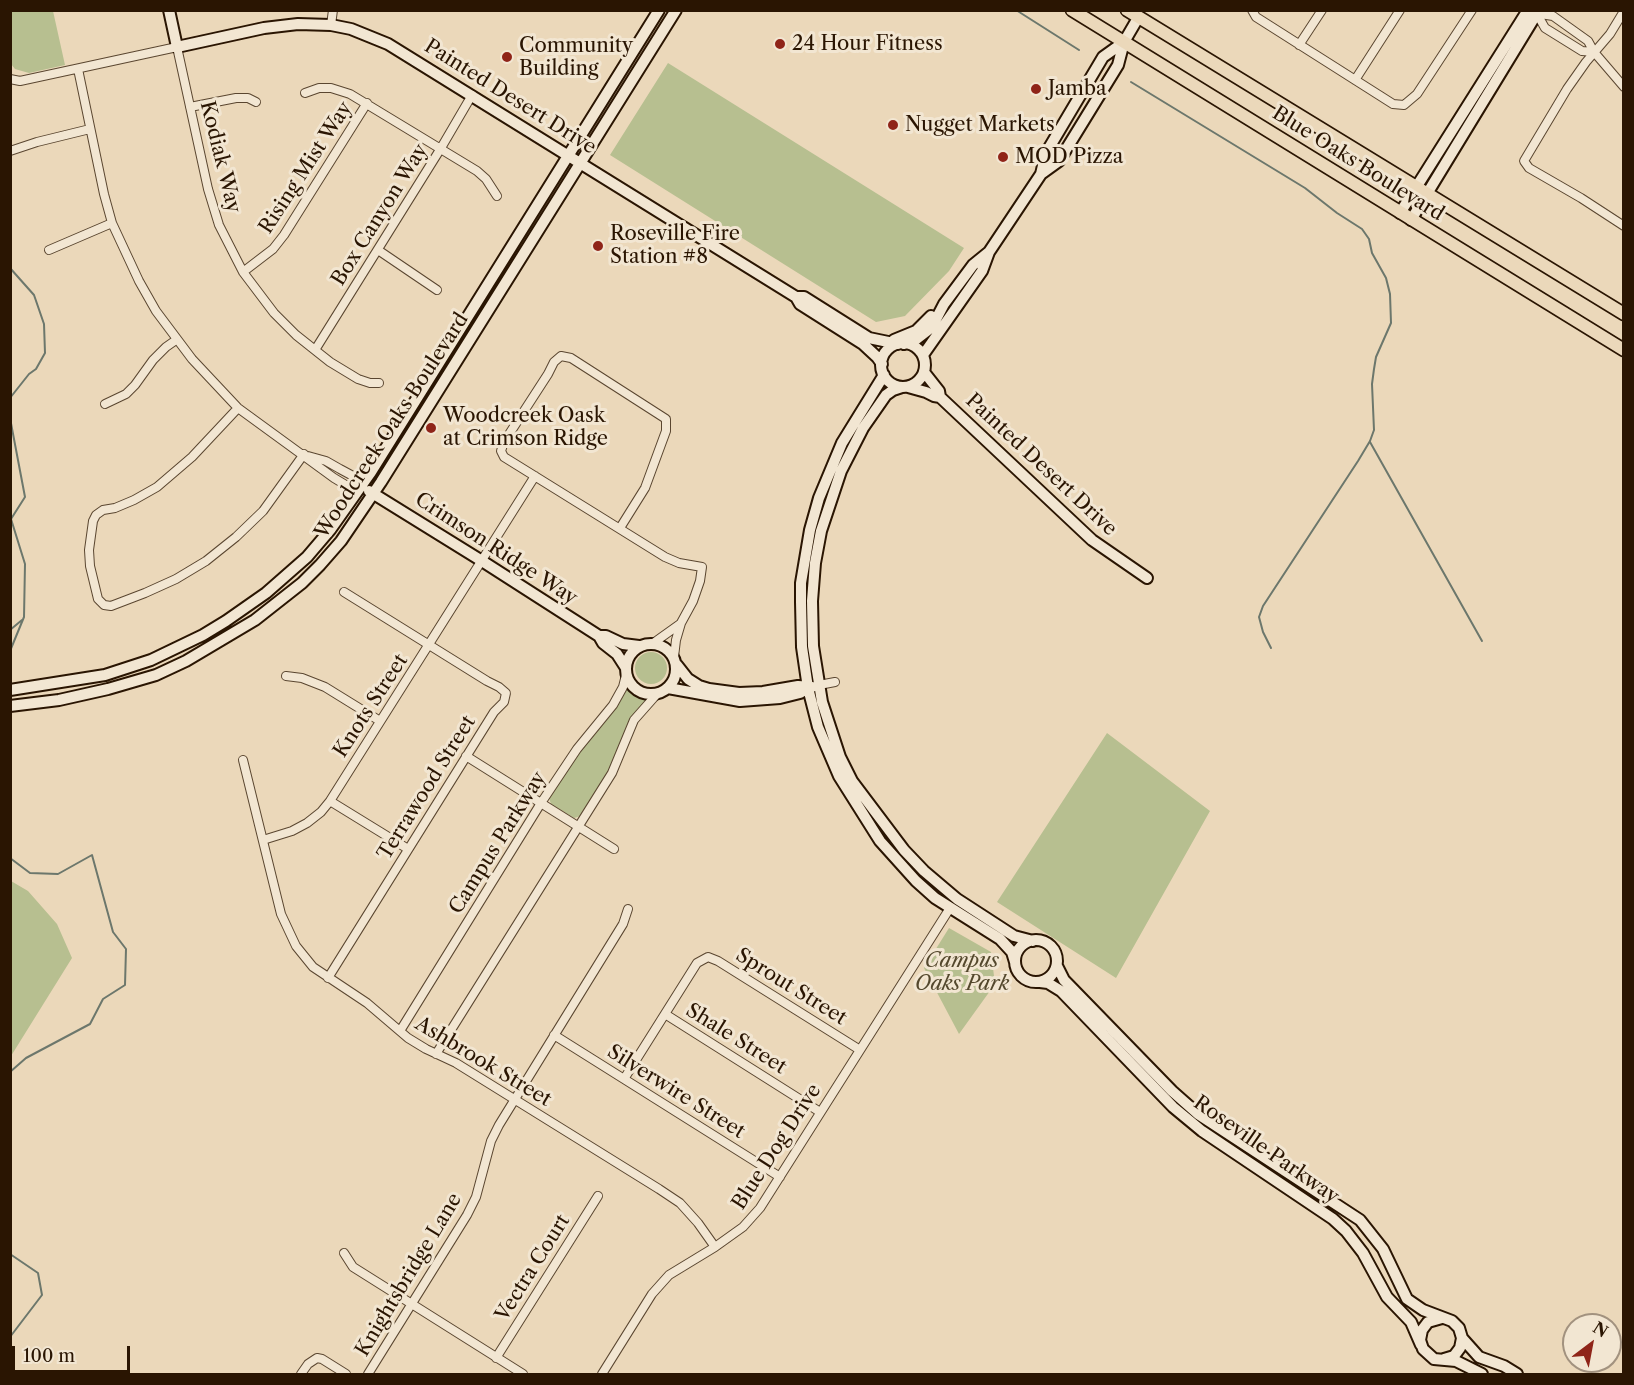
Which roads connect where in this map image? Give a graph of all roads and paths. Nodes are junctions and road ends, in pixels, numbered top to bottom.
1 (169, 10) edge
2 (333, 10) edge
3 (659, 10) edge
4 (676, 10) edge
5 (1072, 10) edge
6 (1127, 10) edge
7 (1252, 10) edge
8 (1322, 10) edge
9 (1400, 10) edge
10 (1472, 10) edge
11 (1623, 10) edge
12 (1533, 11) edge
13 (1138, 18) junction
14 (331, 25) junction
15 (1573, 30) junction
16 (1566, 40) junction
17 (1124, 42) junction
18 (1299, 45) junction
19 (177, 47) junction
20 (1594, 52) junction
21 (78, 69) junction
22 (10, 79) edge
23 (1355, 80) junction
24 (1623, 87) edge
25 (305, 93) dead end
26 (472, 96) junction
27 (256, 102) dead end
28 (367, 103) junction
29 (190, 107) junction
30 (90, 129) junction
31 (441, 148) junction
32 (10, 151) edge
33 (569, 155) junction
34 (582, 163) junction
35 (1041, 174) junction
36 (1422, 191) junction
37 (496, 196) dead end
38 (1406, 216) junction
39 (112, 223) junction
40 (1623, 225) edge
41 (49, 250) dead end
42 (378, 250) junction
43 (989, 252) junction
44 (243, 272) junction
45 (437, 290) dead end
46 (796, 297) junction
47 (1623, 314) edge
48 (176, 340) junction
49 (897, 343) junction
50 (315, 350) junction
51 (1623, 350) edge
52 (922, 355) junction
53 (883, 370) junction
54 (924, 372) junction
55 (379, 383) dead end
56 (905, 387) junction
57 (940, 397) junction
58 (105, 404) dead end
59 (238, 408) junction
60 (303, 454) junction
61 (536, 476) junction
62 (361, 487) junction
63 (373, 494) junction
64 (620, 528) junction
65 (482, 561) junction
66 (1147, 578) dead end
67 (344, 592) dead end
68 (681, 623) junction
69 (599, 636) junction
70 (652, 644) junction
71 (429, 645) junction
72 (639, 646) junction
73 (675, 660) junction
74 (626, 671) junction
75 (286, 675) dead end
76 (835, 682) dead end
77 (813, 686) junction
78 (668, 688) junction
79 (10, 690) edge
80 (657, 694) junction
81 (10, 706) edge
82 (380, 721) junction
83 (466, 756) junction
84 (243, 760) dead end
85 (330, 801) junction
86 (541, 803) junction
87 (578, 827) junction
88 (263, 840) junction
89 (408, 849) junction
90 (614, 849) dead end
91 (950, 908) junction
92 (628, 909) dead end
93 (1033, 941) junction
94 (1015, 962) junction
95 (1057, 966) junction
96 (328, 978) junction
97 (1040, 982) junction
98 (664, 1014) junction
99 (400, 1031) junction
100 (554, 1035) junction
101 (860, 1050) junction
102 (436, 1054) junction
103 (624, 1079) junction
104 (514, 1099) junction
105 (820, 1112) junction
106 (1255, 1167) junction
107 (780, 1177) junction
108 (1316, 1192) junction
109 (598, 1196) dead end
110 (1333, 1219) junction
111 (715, 1247) junction
112 (344, 1253) dead end
113 (411, 1305) junction
114 (1442, 1318) junction
115 (1462, 1338) junction
116 (1421, 1345) junction
117 (496, 1358) junction
118 (1444, 1359) junction
119 (301, 1374) edge
120 (346, 1374) edge
121 (368, 1374) edge
122 (522, 1374) edge
123 (602, 1374) edge
124 (1482, 1374) edge
125 (1517, 1374) edge

1 - 19 street
2 - 14 street
3 - 33 street, Woodcreek Oaks Boulevard
4 - 34 street, Woodcreek Oaks Boulevard
5 - 17 main road, Blue Oaks Boulevard
6 - 13 main road, Blue Oaks Boulevard
7 - 18 street
8 - 18 street
9 - 23 street
10 - 23 street
11 - 20 street
12 - 15 street
12 - 16 street
12 - 36 street
13 - 17 street
13 - 36 main road, Blue Oaks Boulevard
14 - 19 street, Painted Desert Drive
14 - 26 street, Painted Desert Drive
15 - 16 street
15 - 20 street
16 - 20 street
17 - 35 street
17 - 35 street
17 - 38 main road, Blue Oaks Boulevard
18 - 23 street
19 - 21 street
19 - 29 street, Kodiak Way
20 - 24 street
20 - 40 street
21 - 22 street
21 - 30 street
25 - 28 street
26 - 31 street, Box Canyon Way
26 - 33 street, Painted Desert Drive
27 - 29 street
28 - 31 street
28 - 44 street, Rising Mist Way
29 - 44 street, Kodiak Way
30 - 32 street
30 - 39 street
31 - 37 street
31 - 42 street, Box Canyon Way
33 - 34 street, Painted Desert Drive
33 - 62 street, Woodcreek Oaks Boulevard
34 - 46 street, Painted Desert Drive
34 - 63 street, Woodcreek Oaks Boulevard
35 - 43 street
36 - 38 street
36 - 47 main road, Blue Oaks Boulevard
38 - 51 main road, Blue Oaks Boulevard
39 - 41 street
39 - 48 street
42 - 45 street
42 - 50 street, Box Canyon Way
43 - 49 street
43 - 52 street
44 - 50 street, Kodiak Way
46 - 49 street, Painted Desert Drive
46 - 53 street, Painted Desert Drive
48 - 58 street
48 - 59 street
49 - 52 street
49 - 53 street
50 - 55 street, Kodiak Way
52 - 54 street
53 - 56 street
53 - 77 street
54 - 56 street
54 - 57 street, Painted Desert Drive
56 - 57 street, Painted Desert Drive
56 - 77 street
57 - 66 street, Painted Desert Drive
59 - 60 street
59 - 60 street
60 - 62 street
61 - 64 street
61 - 64 street
61 - 65 street, Knots Street
62 - 63 street, Crimson Ridge Way
62 - 79 street, Woodcreek Oaks Boulevard
63 - 65 street, Crimson Ridge Way
63 - 81 street, Woodcreek Oaks Boulevard
64 - 68 street
65 - 69 street, Crimson Ridge Way
65 - 71 street, Knots Street
67 - 71 street
68 - 70 street
68 - 73 street
69 - 72 street, Crimson Ridge Way
69 - 74 street, Crimson Ridge Way
70 - 72 street
70 - 73 street
71 - 82 street, Knots Street
71 - 83 street, Terrawood Street
72 - 74 street
73 - 77 street
73 - 78 street
74 - 80 street
74 - 86 street, Campus Parkway
75 - 82 street
76 - 77 street
77 - 78 street
77 - 91 street
77 - 93 street
78 - 80 street
80 - 87 street
82 - 85 street, Knots Street
83 - 86 street
83 - 89 street, Terrawood Street
84 - 88 street, Ashbrook Street
85 - 88 street, Knots Street
85 - 89 street
86 - 87 street
86 - 99 street, Campus Parkway
87 - 90 street
87 - 102 street
88 - 96 street, Ashbrook Street
89 - 96 street, Terrawood Street
91 - 94 street
91 - 101 street, Blue Dog Drive
92 - 100 street, Knightsbridge Lane
93 - 94 street
93 - 95 street
94 - 97 street
95 - 97 street
95 - 108 street, Roseville Parkway
96 - 99 street, Ashbrook Street
97 - 106 street, Roseville Parkway
98 - 101 street, Sprout Street
98 - 103 street, Sprout Street
98 - 105 street, Shale Street
99 - 102 street, Ashbrook Street
100 - 103 street, Silverwire Street
100 - 104 street, Knightsbridge Lane
101 - 105 street, Blue Dog Drive
102 - 104 street, Ashbrook Street
103 - 107 street, Silverwire Street
104 - 111 street, Ashbrook Street
104 - 113 street, Knightsbridge Lane
105 - 107 street, Blue Dog Drive
106 - 108 street
106 - 110 street, Roseville Parkway
107 - 111 street, Blue Dog Drive
108 - 110 street
108 - 114 street, Roseville Parkway
109 - 117 street, Vectra Court
110 - 116 street, Roseville Parkway
111 - 123 street, Blue Dog Drive
112 - 113 street
113 - 117 street
113 - 121 street, Knightsbridge Lane
114 - 115 street
114 - 116 street
115 - 118 street
115 - 125 street
116 - 118 street
117 - 122 street
118 - 124 street
119 - 120 street

